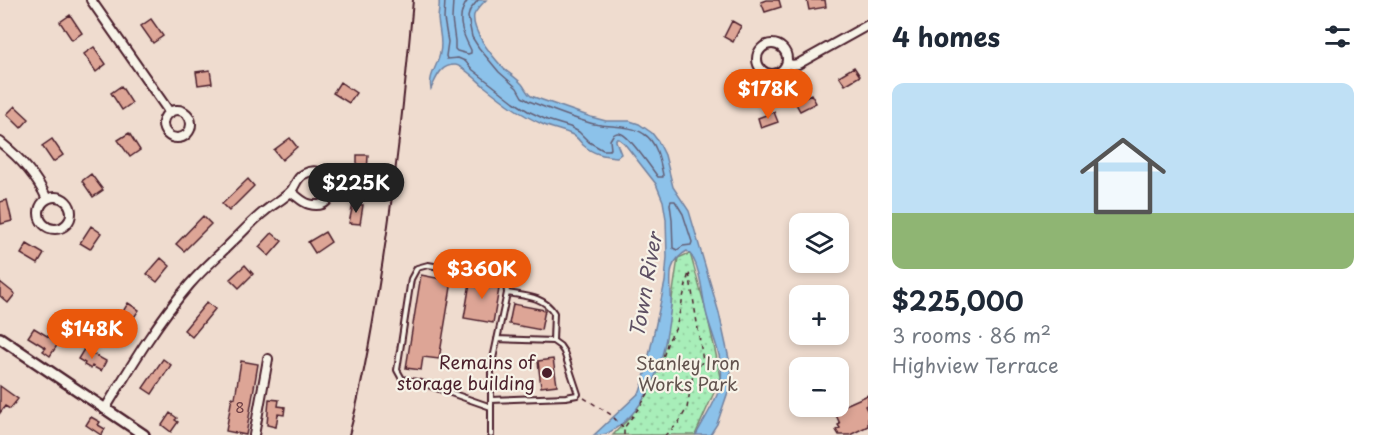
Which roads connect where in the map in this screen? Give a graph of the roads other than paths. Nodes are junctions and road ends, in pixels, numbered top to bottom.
1 (91, 0) edge
2 (868, 25) edge
3 (787, 63) dead end
4 (170, 113) dead end
5 (0, 142) edge
6 (290, 192) junction
7 (47, 199) junction
8 (507, 293) junction
9 (0, 338) edge
10 (497, 339) junction
11 (553, 341) junction
12 (268, 359) dead end
13 (491, 400) junction
14 (490, 407) junction
15 (105, 409) junction
16 (144, 435) edge
17 (254, 435) edge
18 (491, 435) edge

1 - 4 street
2 - 3 street
5 - 7 street
6 - 6 street
6 - 15 street
7 - 7 street
8 - 10 lane
8 - 11 lane
8 - 14 lane
9 - 15 street
10 - 11 lane
10 - 13 lane
11 - 13 lane
12 - 17 street
13 - 14 lane
14 - 18 lane
15 - 16 street

